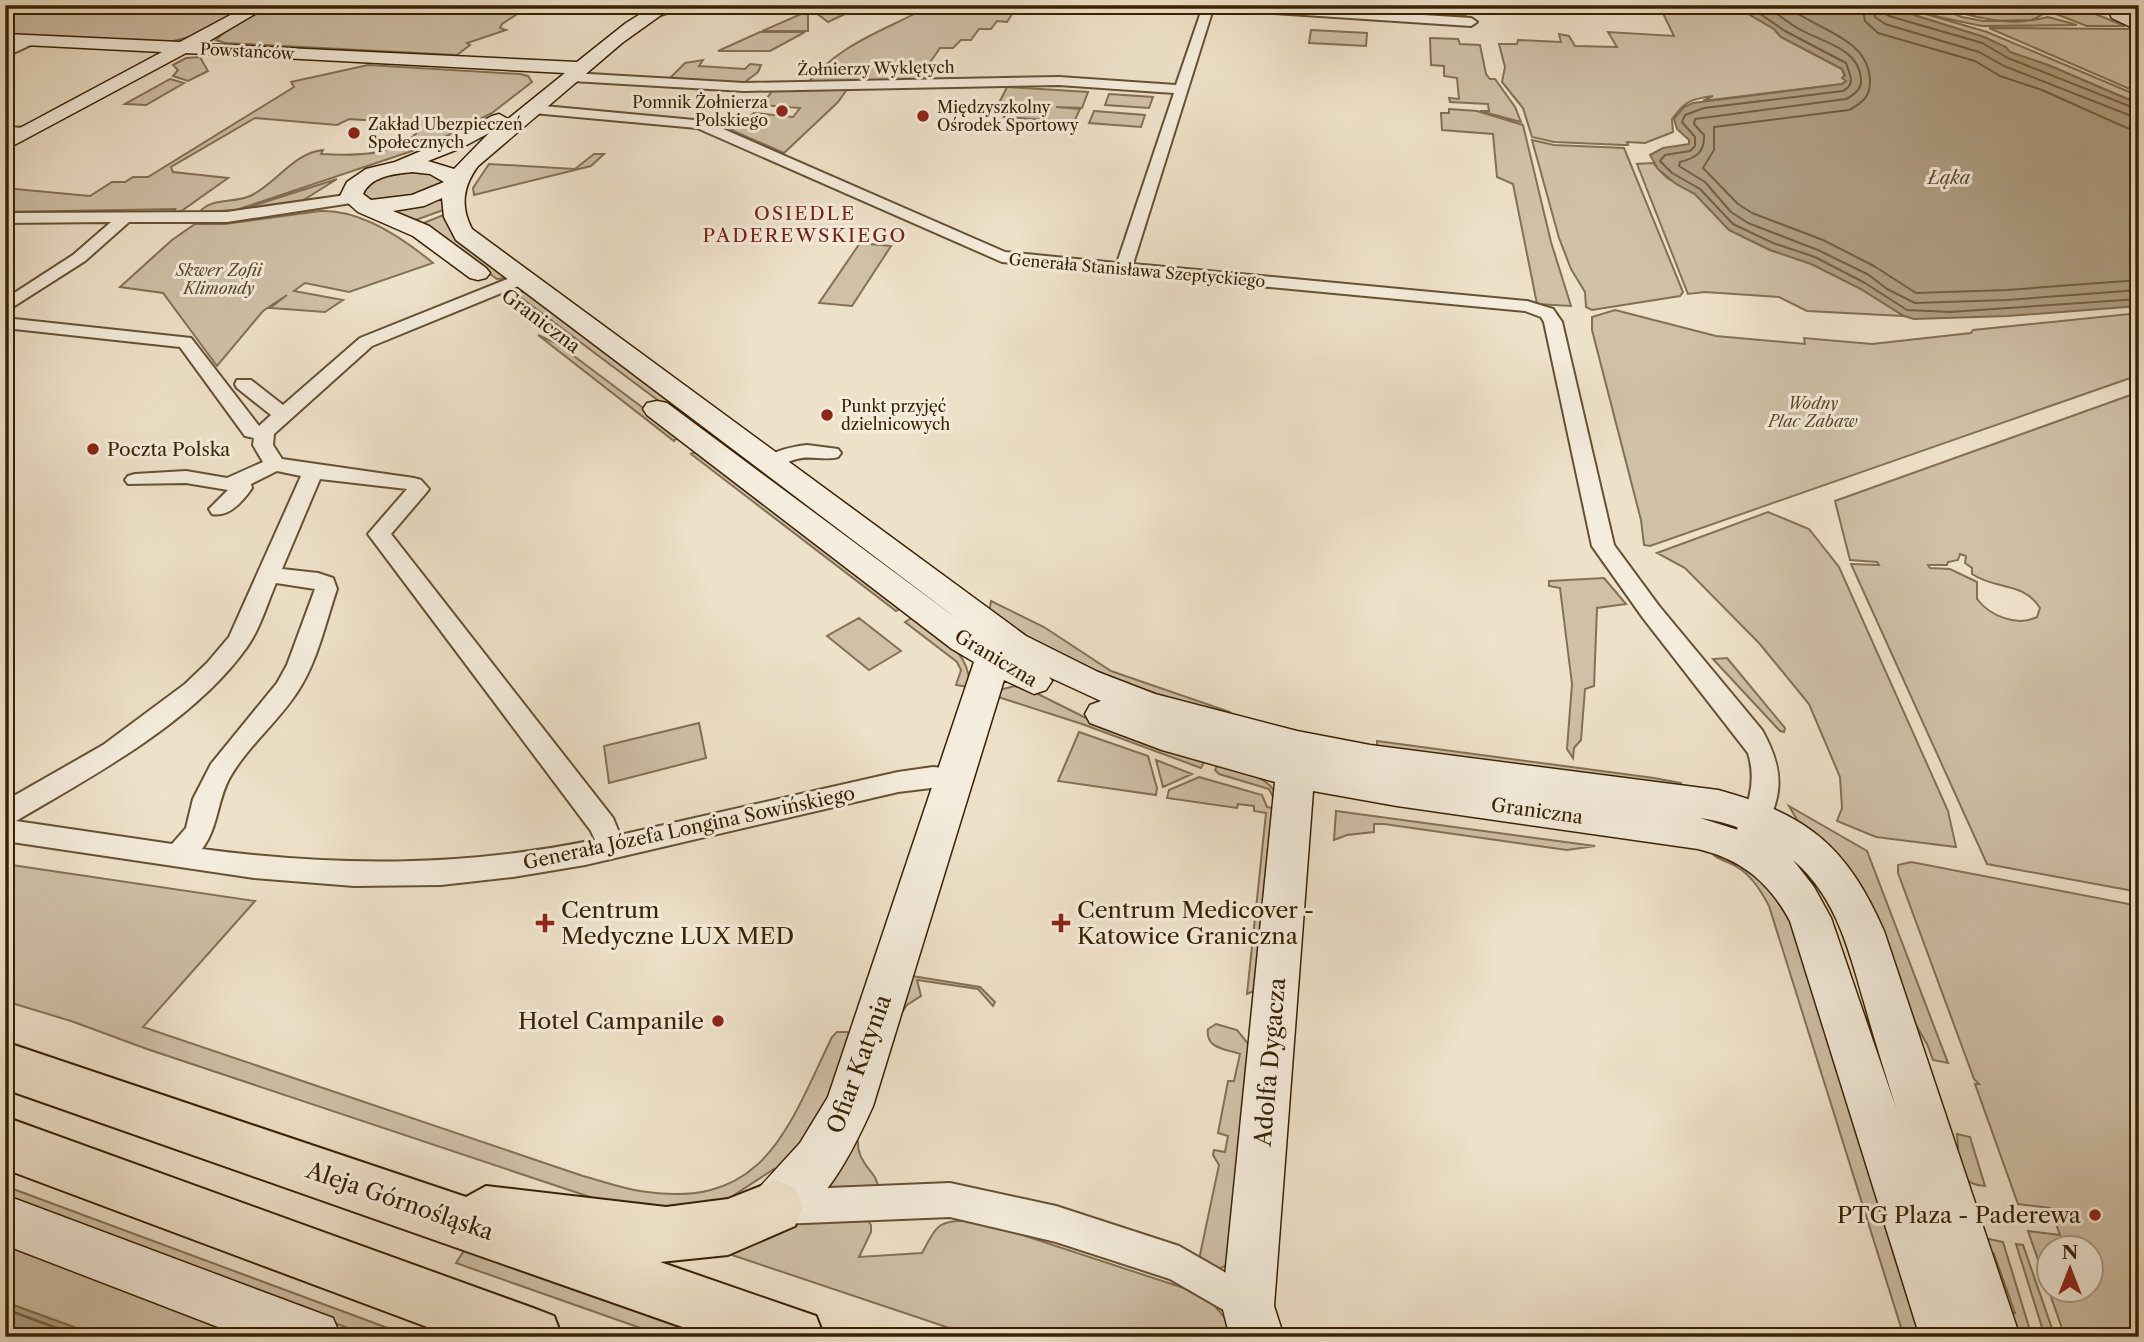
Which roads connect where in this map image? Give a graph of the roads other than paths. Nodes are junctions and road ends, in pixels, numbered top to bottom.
1 (262, 5) edge
2 (667, 5) edge
3 (688, 5) edge
4 (1201, 5) edge
5 (2116, 5) edge
6 (1209, 6) edge
7 (650, 10) edge
8 (1471, 22) dead end
9 (2139, 26) edge
10 (5, 39) edge
11 (31, 40) junction
12 (202, 45) junction
13 (5, 53) edge
14 (568, 68) junction
15 (1180, 89) junction
16 (533, 109) junction
17 (5, 131) edge
18 (27, 132) junction
19 (5, 144) edge
20 (393, 167) junction
21 (457, 183) junction
22 (359, 203) junction
23 (126, 217) junction
24 (5, 218) edge
25 (1123, 269) junction
26 (520, 279) junction
27 (497, 287) junction
28 (5, 307) edge
29 (5, 323) edge
30 (244, 384) dead end
31 (283, 415) junction
32 (264, 432) junction
33 (831, 453) dead end
34 (770, 463) junction
35 (274, 464) junction
36 (313, 472) junction
37 (135, 480) dead end
38 (239, 482) junction
39 (220, 509) dead end
40 (269, 575) junction
41 (1003, 652) junction
42 (1296, 759) junction
43 (956, 777) junction
44 (5, 814) edge
45 (5, 830) edge
46 (1749, 831) junction
47 (612, 848) junction
48 (179, 856) junction
49 (5, 1065) edge
50 (5, 1143) edge
51 (409, 1205) junction
52 (776, 1207) junction
53 (5, 1220) edge
54 (1252, 1322) edge
55 (314, 1337) edge
56 (533, 1337) edge
57 (795, 1337) edge
58 (1947, 1337) edge
59 (1993, 1337) edge

1 - 12 street
2 - 7 street
3 - 7 street
4 - 6 street
5 - 9 street
6 - 8 street
6 - 15 street
7 - 14 street
10 - 11 street, Powstańców
11 - 12 street, Powstańców
11 - 13 street, Powstańców
12 - 14 street, Powstańców
12 - 18 street
14 - 15 street, Żołnierzy Wyklętych
14 - 16 street
14 - 20 street
15 - 25 street
16 - 21 street
16 - 25 street, Generała Stanisława Szeptyckiego
17 - 18 street
18 - 19 street
20 - 21 street
20 - 22 street
21 - 22 street
21 - 26 street, Graniczna
22 - 23 street
22 - 27 street, Graniczna
23 - 24 street
23 - 28 street
25 - 46 street, Generała Stanisława Szeptyckiego
26 - 27 street
26 - 34 street, Graniczna
27 - 31 street
27 - 41 street, Graniczna
29 - 32 street
30 - 31 street
31 - 32 street
32 - 35 street
33 - 34 street
34 - 41 street, Graniczna
35 - 36 street
35 - 38 street
36 - 40 street
36 - 47 street
37 - 38 street
38 - 39 street
40 - 44 street
40 - 48 street
41 - 42 street, Graniczna
41 - 43 street, Ofiar Katynia
42 - 46 street, Graniczna
42 - 54 street, Adolfa Dygacza
43 - 47 street, Generała Józefa Longina Sowińskiego
43 - 52 street, Ofiar Katynia
45 - 48 street, Generała Józefa Longina Sowińskiego
46 - 58 street
46 - 59 street
47 - 48 street, Generała Józefa Longina Sowińskiego
49 - 51 highway, Aleja Górnośląska
50 - 56 highway
51 - 52 highway
51 - 57 highway, Aleja Górnośląska
52 - 54 street
53 - 55 street

